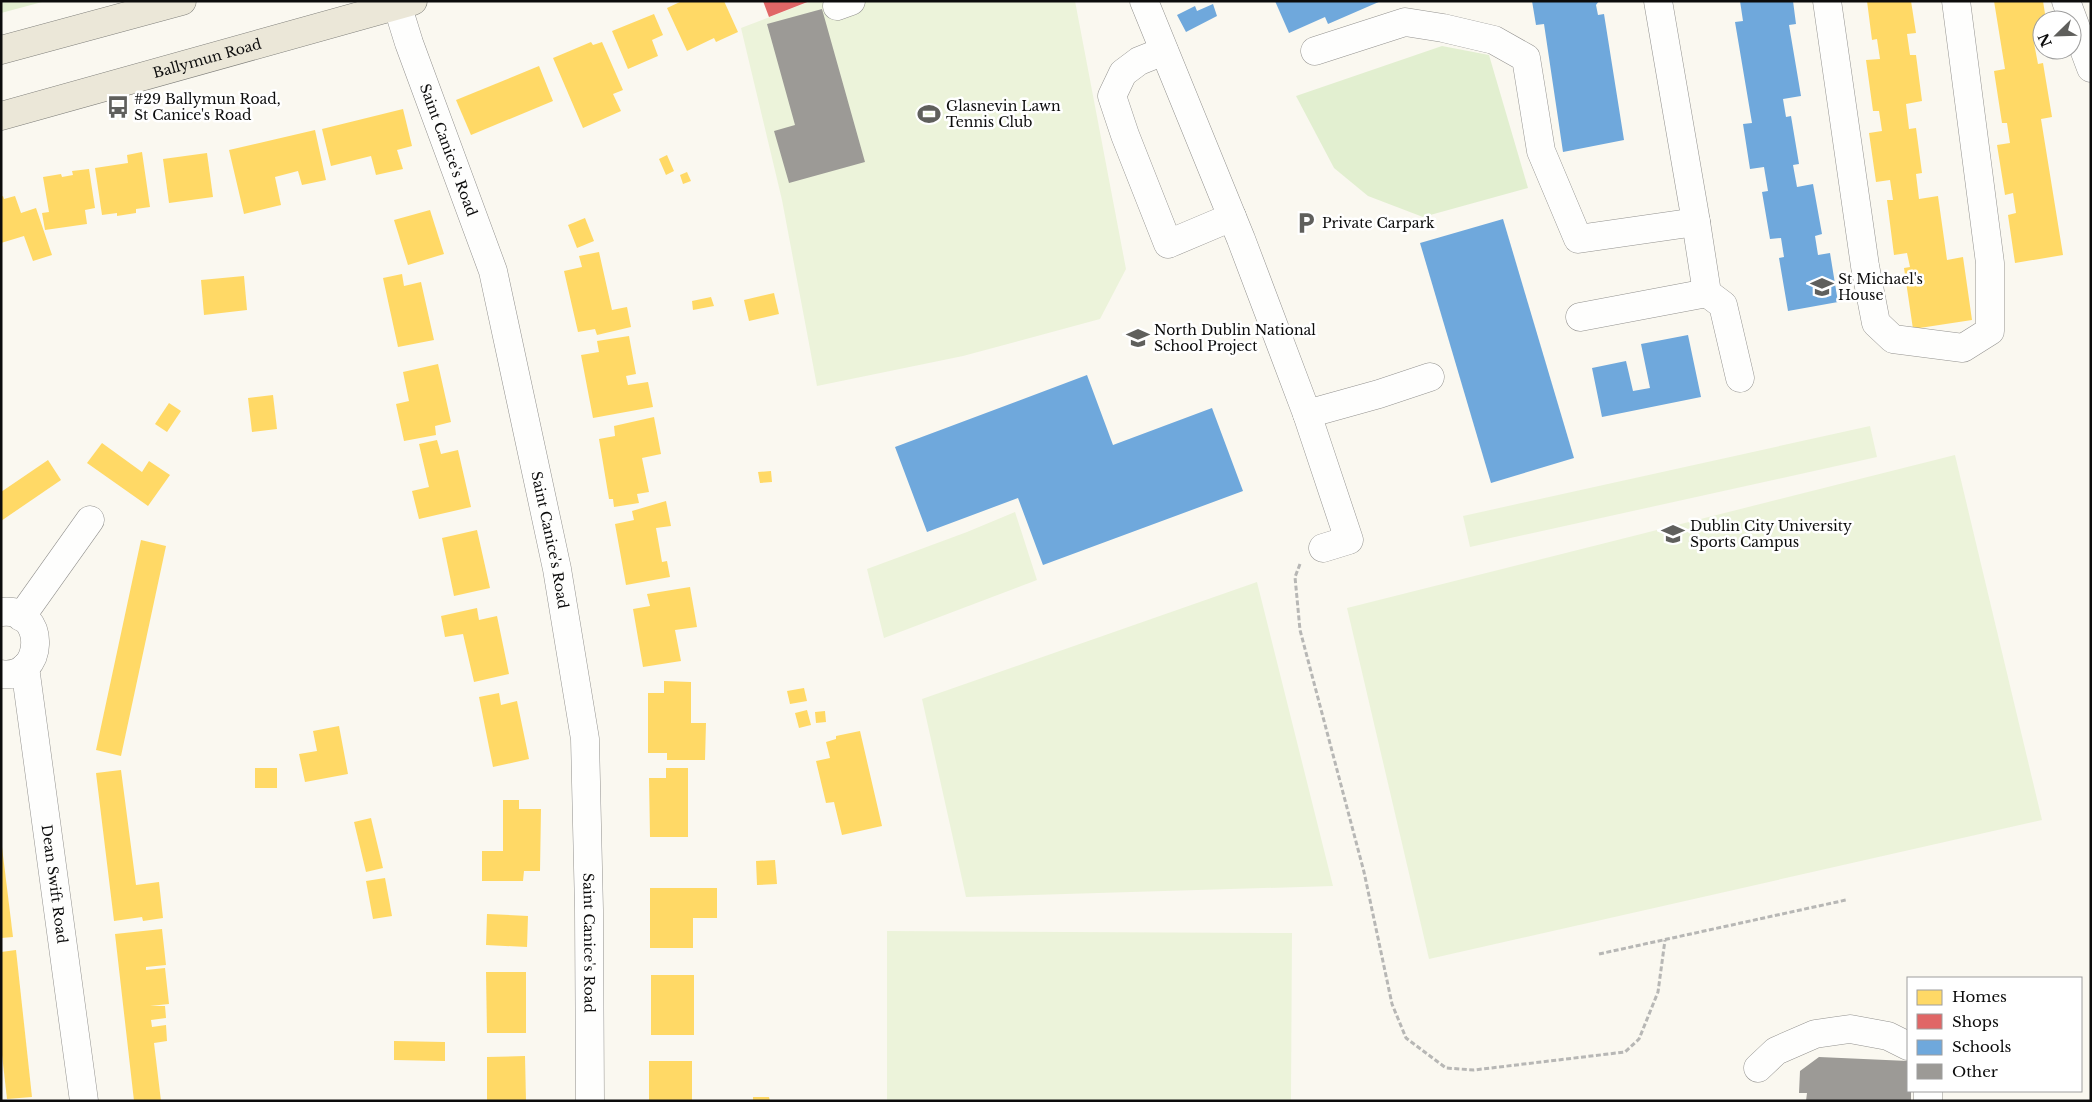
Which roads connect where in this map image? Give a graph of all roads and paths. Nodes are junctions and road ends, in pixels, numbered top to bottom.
1 (182, 1) edge
2 (1144, 1) edge
3 (1658, 1) edge
4 (1827, 1) edge
5 (1956, 1) edge
6 (2066, 1) edge
7 (402, 3) edge
8 (1, 50) edge
9 (1164, 51) junction
10 (1315, 51) dead end
11 (2091, 68) edge
12 (1, 116) edge
13 (1232, 217) junction
14 (1696, 222) junction
15 (1706, 292) junction
16 (1580, 317) dead end
17 (1430, 377) dead end
18 (1740, 378) dead end
19 (1307, 414) junction
20 (90, 520) dead end
21 (1323, 548) joint
22 (11, 614) edge
23 (13, 670) edge
24 (1846, 900) dead end
25 (1665, 940) junction
26 (1599, 954) dead end
27 (1907, 1046) edge
28 (1758, 1068) dead end
29 (84, 1101) edge
30 (590, 1101) edge

1 - 8 main road
2 - 9 street
3 - 14 street
4 - 5 street
6 - 11 street
7 - 12 main road, Ballymun Road
7 - 30 street, Saint Canice's Road
9 - 13 street
9 - 13 street
10 - 14 street
13 - 19 street
14 - 15 street
15 - 16 street
15 - 18 street
17 - 19 street
19 - 21 street
20 - 22 street
21 - 25 path
22 - 23 street
23 - 29 street, Dean Swift Road
24 - 25 path
25 - 26 path
27 - 28 street

